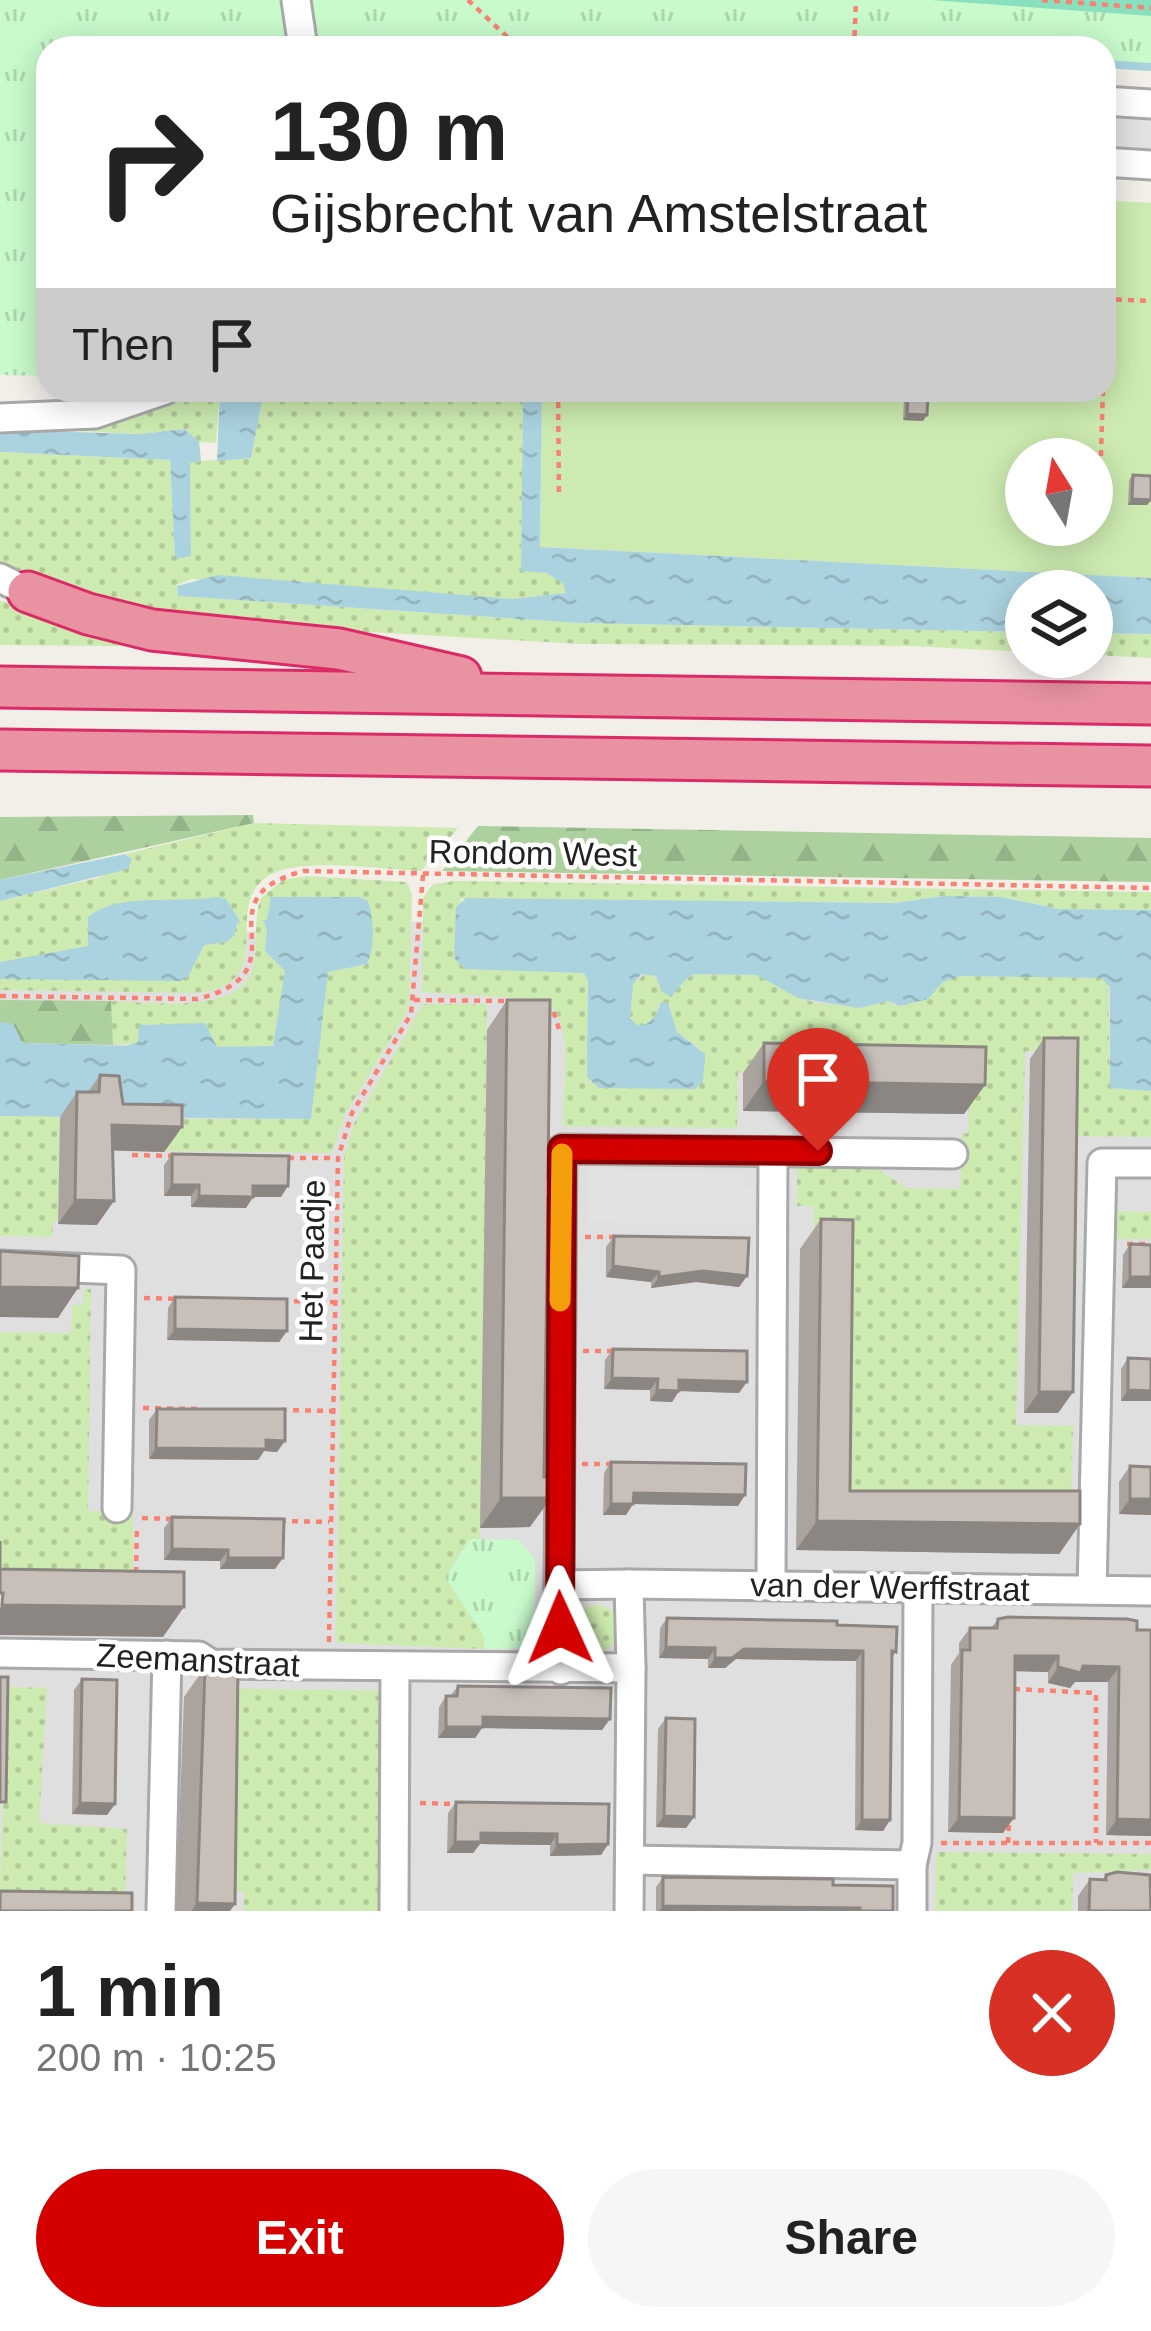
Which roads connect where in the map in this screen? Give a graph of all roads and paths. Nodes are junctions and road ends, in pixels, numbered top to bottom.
1 (296, 0) edge
2 (468, 0) edge
3 (856, 0) edge
4 (1042, 0) edge
5 (1151, 8) edge
6 (301, 36) edge
7 (506, 36) edge
8 (854, 36) edge
9 (1116, 102) edge
10 (1151, 104) edge
11 (1116, 164) edge
12 (1151, 165) edge
13 (1116, 299) edge
14 (1151, 301) edge
15 (130, 402) edge
16 (558, 402) edge
17 (1103, 402) edge
18 (0, 418) edge
19 (1101, 438) edge
20 (559, 497) dead end
21 (9, 586) edge
22 (0, 687) edge
23 (536, 695) junction
24 (1151, 704) edge
25 (0, 750) edge
26 (1151, 766) edge
27 (423, 875) junction
28 (1151, 888) edge
29 (0, 996) edge
30 (414, 1000) junction
31 (524, 1001) edge
32 (543, 1003) edge
33 (559, 1029) dead end
34 (772, 1151) junction
35 (953, 1154) dead end
36 (132, 1155) edge
37 (189, 1156) edge
38 (274, 1157) edge
39 (338, 1158) junction
40 (1151, 1163) edge
41 (561, 1237) junction
42 (632, 1238) edge
43 (0, 1265) edge
44 (120, 1283) junction
45 (191, 1299) edge
46 (263, 1300) edge
47 (335, 1302) junction
48 (560, 1351) junction
49 (631, 1352) edge
50 (119, 1408) junction
51 (206, 1409) edge
52 (270, 1410) edge
53 (333, 1411) junction
54 (559, 1463) junction
55 (630, 1465) edge
56 (127, 1513) junction
57 (184, 1519) edge
58 (268, 1520) edge
59 (332, 1522) junction
60 (136, 1577) edge
61 (629, 1584) junction
62 (559, 1585) junction
63 (772, 1585) junction
64 (918, 1588) junction
65 (1092, 1590) junction
66 (1151, 1591) edge
67 (0, 1653) edge
68 (167, 1655) junction
69 (329, 1666) junction
70 (395, 1667) junction
71 (632, 1668) junction
72 (561, 1670) junction
73 (1012, 1688) edge
74 (394, 1803) junction
75 (465, 1804) edge
76 (1009, 1821) edge
77 (1008, 1843) junction
78 (1096, 1843) junction
79 (1151, 1843) edge
80 (915, 1854) junction
81 (630, 1860) junction
82 (161, 1911) edge
83 (394, 1911) edge
84 (629, 1911) edge
85 (912, 1911) edge

1 - 6 street
2 - 7 path
3 - 8 path
4 - 5 path
9 - 10 street
11 - 12 street
13 - 14 path
15 - 18 street
16 - 20 path
17 - 19 path
21 - 23 highway
22 - 23 highway
23 - 24 highway
25 - 26 highway
27 - 28 path, Rondom West
27 - 29 path, Rondom West
27 - 30 path, Het Paadje
30 - 31 path
30 - 39 path, Het Paadje
32 - 33 path
34 - 35 street
34 - 41 street
34 - 63 street
36 - 37 path
38 - 39 path
39 - 47 path, Het Paadje
40 - 65 street
41 - 42 path
41 - 48 street
43 - 44 street
44 - 45 path
44 - 50 street
46 - 47 path
47 - 53 path, Het Paadje
48 - 49 path
48 - 54 street
50 - 51 path
50 - 56 street
52 - 53 path
53 - 59 path, Het Paadje
54 - 55 path
54 - 62 street
56 - 57 path
56 - 60 path
58 - 59 path
59 - 69 path, Het Paadje
61 - 62 street, van der Werffstraat
61 - 63 street, van der Werffstraat
61 - 71 street
62 - 72 street
63 - 64 street, van der Werffstraat
64 - 65 street, van der Werffstraat
64 - 80 street
65 - 66 street, van der Werffstraat
67 - 68 street, Zeemanstraat
68 - 69 street, Zeemanstraat
68 - 82 street
69 - 70 street, Zeemanstraat
70 - 72 street
70 - 74 street
71 - 72 street
71 - 81 street
73 - 78 path
74 - 75 path
74 - 83 street
76 - 77 path
77 - 78 path
77 - 80 path
78 - 79 path
80 - 81 street
80 - 85 street
81 - 84 street

